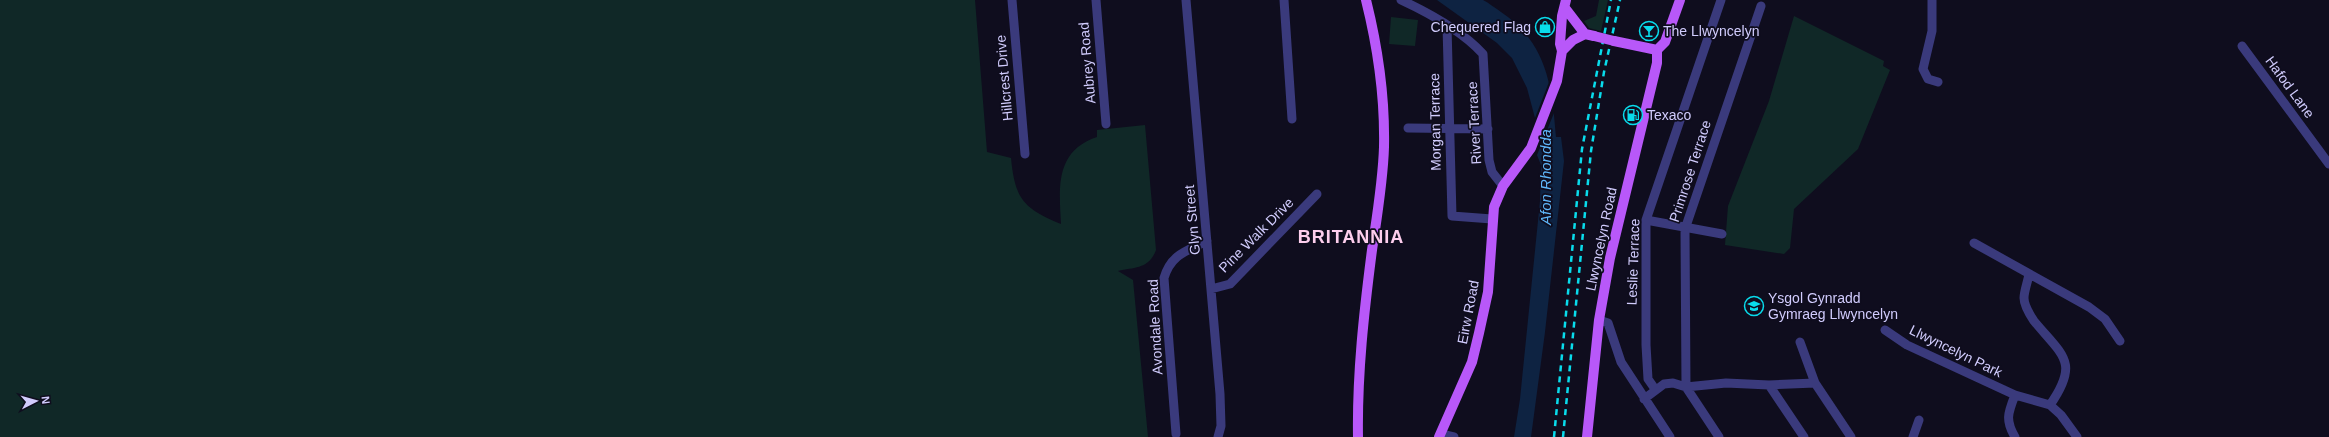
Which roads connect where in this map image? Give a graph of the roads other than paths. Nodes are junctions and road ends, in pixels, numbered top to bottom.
1 (1012, 0) edge
2 (1096, 0) edge
3 (1186, 0) edge
4 (1284, 0) edge
5 (1366, 0) edge
6 (1401, 0) edge
7 (1680, 0) edge
8 (1721, 0) edge
9 (1932, 0) edge
10 (1566, 4) edge
11 (1761, 6) dead end
12 (1447, 26) junction
13 (1590, 35) junction
14 (2242, 46) dead end
15 (1657, 50) junction
16 (1562, 51) junction
17 (1938, 82) dead end
18 (1292, 119) dead end
19 (1106, 124) dead end
20 (1408, 128) dead end
21 (1488, 128) junction
22 (1449, 129) junction
23 (1025, 154) dead end
24 (2329, 164) edge
25 (1503, 186) junction
26 (1317, 194) dead end
27 (1492, 219) junction
28 (1646, 220) junction
29 (1685, 229) junction
30 (1722, 234) dead end
31 (1207, 241) junction
32 (1974, 243) dead end
33 (2029, 274) junction
34 (1211, 289) junction
35 (1599, 320) junction
36 (1885, 330) dead end
37 (2120, 341) dead end
38 (1800, 342) dead end
39 (1815, 383) junction
40 (1769, 385) junction
41 (1686, 387) junction
42 (1655, 389) junction
43 (2015, 395) junction
44 (1644, 399) junction
45 (2050, 405) junction
46 (1919, 420) dead end
47 (1176, 434) dead end
48 (1440, 435) edge
49 (1218, 437) edge
50 (1358, 437) edge
51 (1454, 437) edge
52 (1586, 437) edge
53 (1670, 437) edge
54 (1719, 437) edge
55 (1804, 437) edge
56 (1851, 437) edge
57 (1913, 437) edge
58 (2015, 437) edge
59 (2077, 437) edge

1 - 23 street, Hillcrest Drive
2 - 19 street, Aubrey Road
3 - 31 street, Glyn Street
4 - 18 street
5 - 50 main road
6 - 12 street
7 - 15 main road
8 - 28 street, Leslie Terrace
9 - 17 street
10 - 13 main road
10 - 16 main road, Eirw Road
11 - 29 street, Primrose Terrace
12 - 21 street, River Terrace
12 - 22 street, Morgan Terrace
13 - 15 main road, bridge
13 - 16 main road
14 - 24 street, Hafod Lane
15 - 35 main road, Llwyncelyn Road
16 - 25 main road, Eirw Road
20 - 22 street
21 - 22 street
21 - 25 street, River Terrace
22 - 27 street, Morgan Terrace
25 - 27 main road, Eirw Road
26 - 34 street, Pine Walk Drive
27 - 48 main road, Eirw Road
28 - 29 street
28 - 42 street, Leslie Terrace
29 - 30 street
29 - 41 street, Primrose Terrace
31 - 34 street, Glyn Street
31 - 47 street, Avondale Road
32 - 33 street
33 - 37 street
33 - 45 street
34 - 49 street, Glyn Street
35 - 44 street
35 - 52 main road, Llwyncelyn Road
36 - 43 street, Llwyncelyn Park
38 - 39 street
39 - 40 street
39 - 56 street
40 - 41 street
40 - 55 street
41 - 42 street
41 - 54 street
42 - 44 street
43 - 45 street, Llwyncelyn Park
43 - 58 street
44 - 53 street
45 - 59 street, Llwyncelyn Park
46 - 57 street
48 - 51 street

